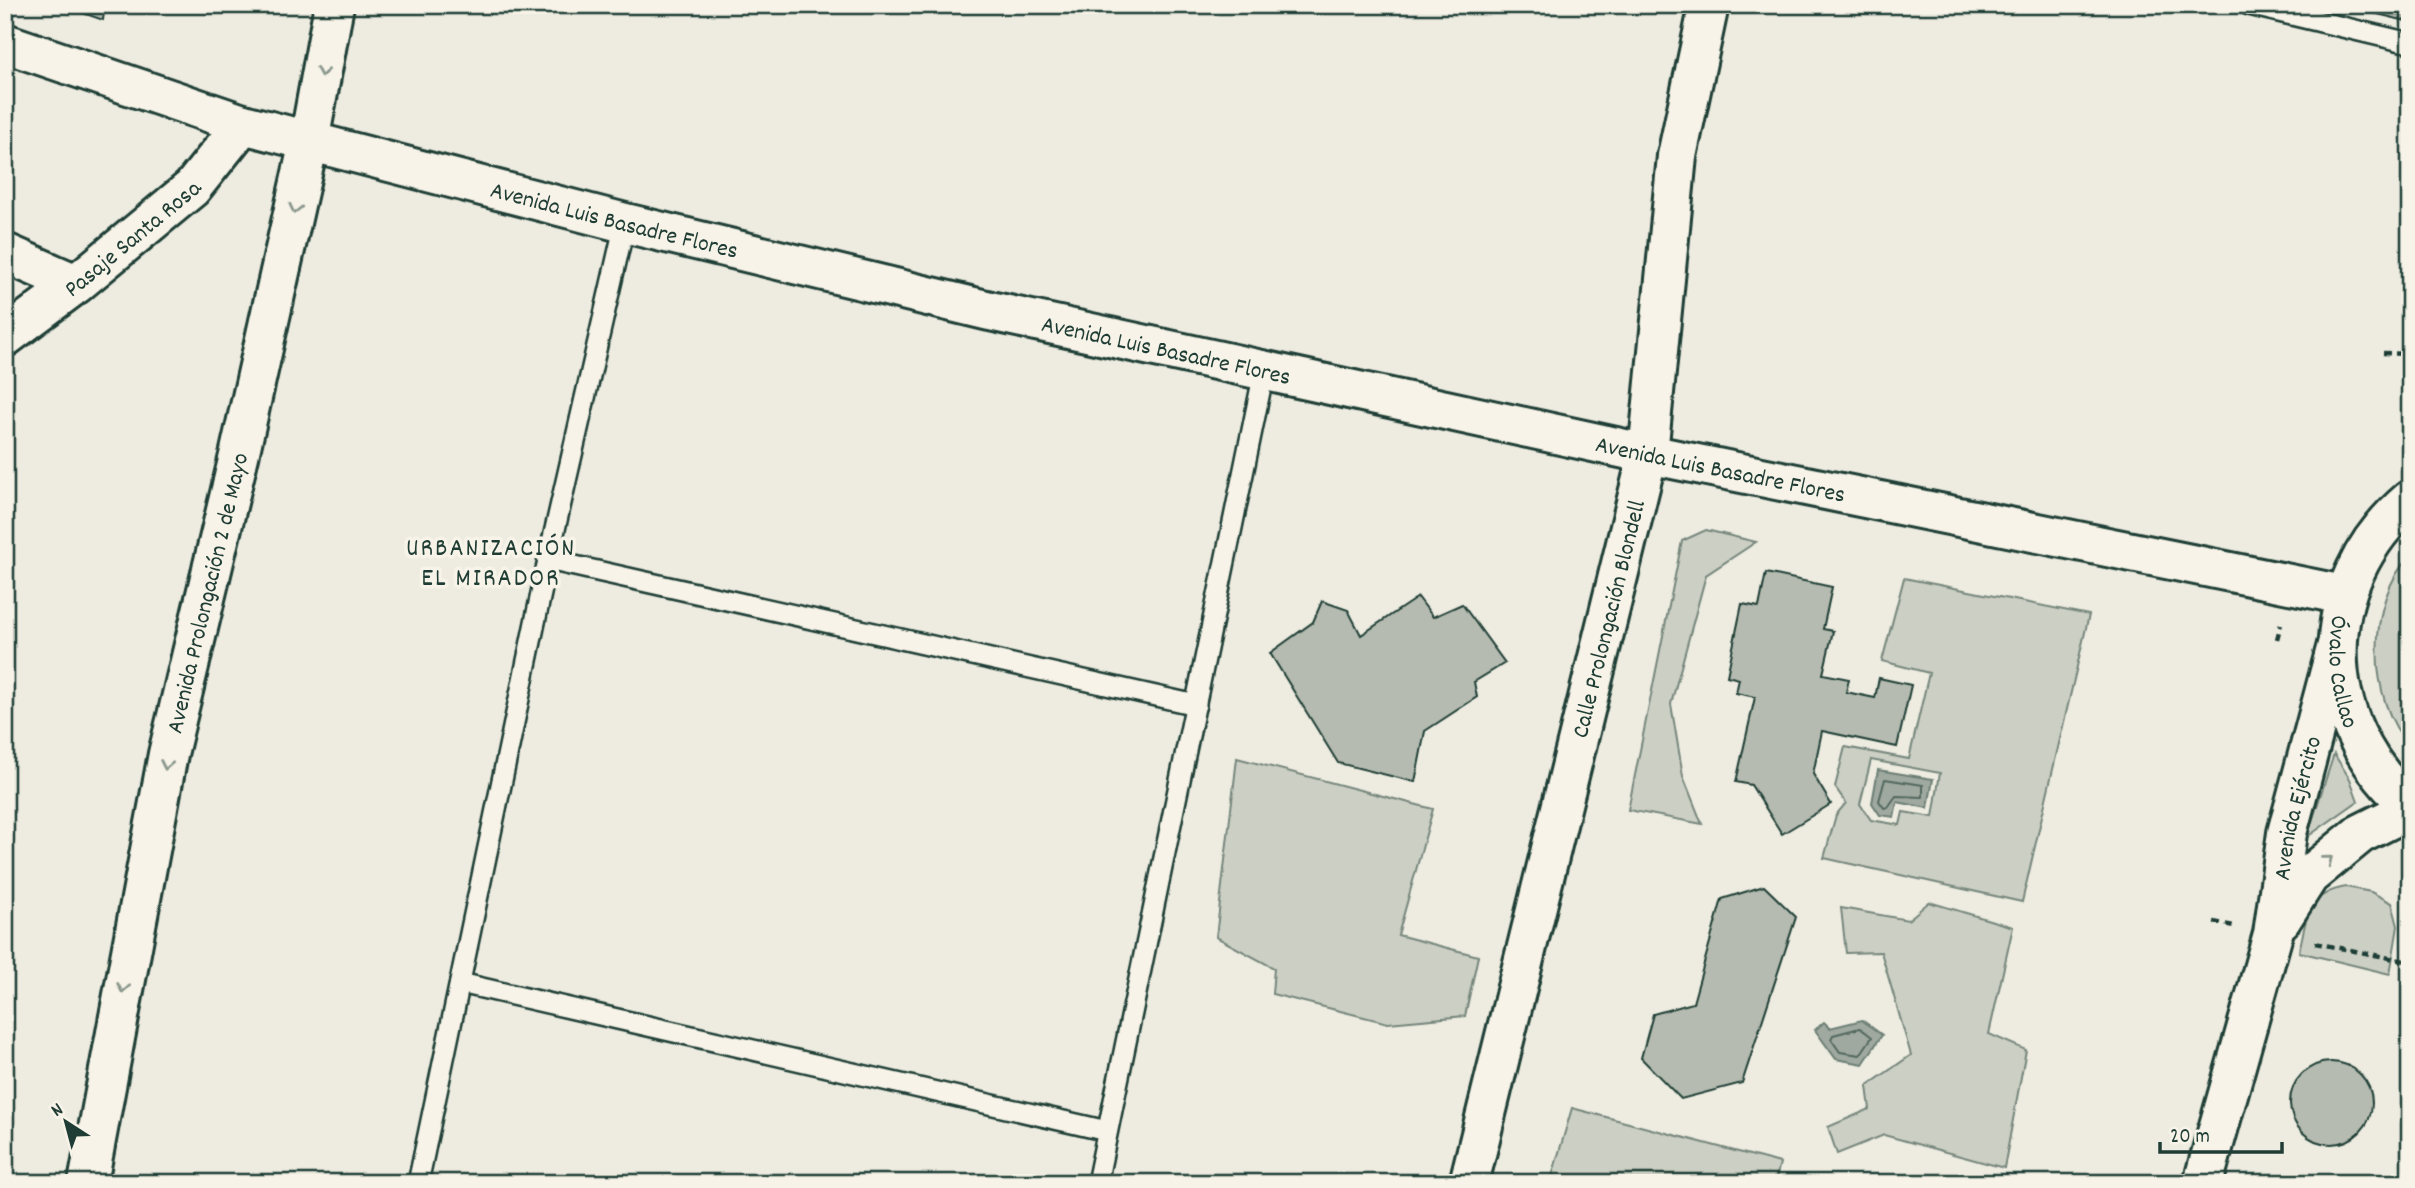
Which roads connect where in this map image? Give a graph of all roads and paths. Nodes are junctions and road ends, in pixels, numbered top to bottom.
1 (334, 5) edge
2 (1709, 5) edge
3 (2249, 5) edge
4 (5, 43) edge
5 (2410, 43) edge
6 (243, 124) junction
7 (309, 142) junction
8 (625, 223) junction
9 (5, 253) edge
10 (76, 284) junction
11 (5, 337) edge
12 (2383, 353) dead end
13 (2410, 354) edge
14 (1264, 372) junction
15 (1648, 454) junction
16 (2410, 500) edge
17 (548, 560) junction
18 (2344, 595) junction
19 (2337, 643) junction
20 (1196, 705) junction
21 (2410, 807) edge
22 (2273, 934) junction
23 (460, 983) junction
24 (1107, 1131) junction
25 (88, 1183) edge
26 (418, 1183) edge
27 (1097, 1183) edge
28 (1469, 1183) edge
29 (2203, 1183) edge

1 -> 7 street, Avenida Prolongación 2 de Mayo
2 - 15 street, Calle Prolongación Blondell
3 - 5 lane
4 - 6 street, Avenida Luis Basadre Flores
6 - 7 street, Avenida Luis Basadre Flores
6 - 10 street, Pasaje Santa Rosa
7 - 8 street, Avenida Luis Basadre Flores
7 -> 25 street, Avenida Prolongación 2 de Mayo
8 - 14 street, Avenida Luis Basadre Flores
8 - 17 lane
9 - 10 street
10 - 11 street, Pasaje Santa Rosa
12 - 13 path
14 - 15 street, Avenida Luis Basadre Flores
14 - 20 lane
15 - 18 street, Avenida Luis Basadre Flores
15 - 28 street, Calle Prolongación Blondell
16 - 18 street, Óvalo Callao
17 - 20 lane
17 - 23 lane
18 - 19 street, Óvalo Callao
19 - 21 street, Óvalo Callao
19 - 22 street, Avenida Ejército
20 - 24 lane
22 -> 21 street, Avenida Ejército
22 - 29 street, Avenida Ejército
23 - 24 lane
23 - 26 lane
24 - 27 lane

